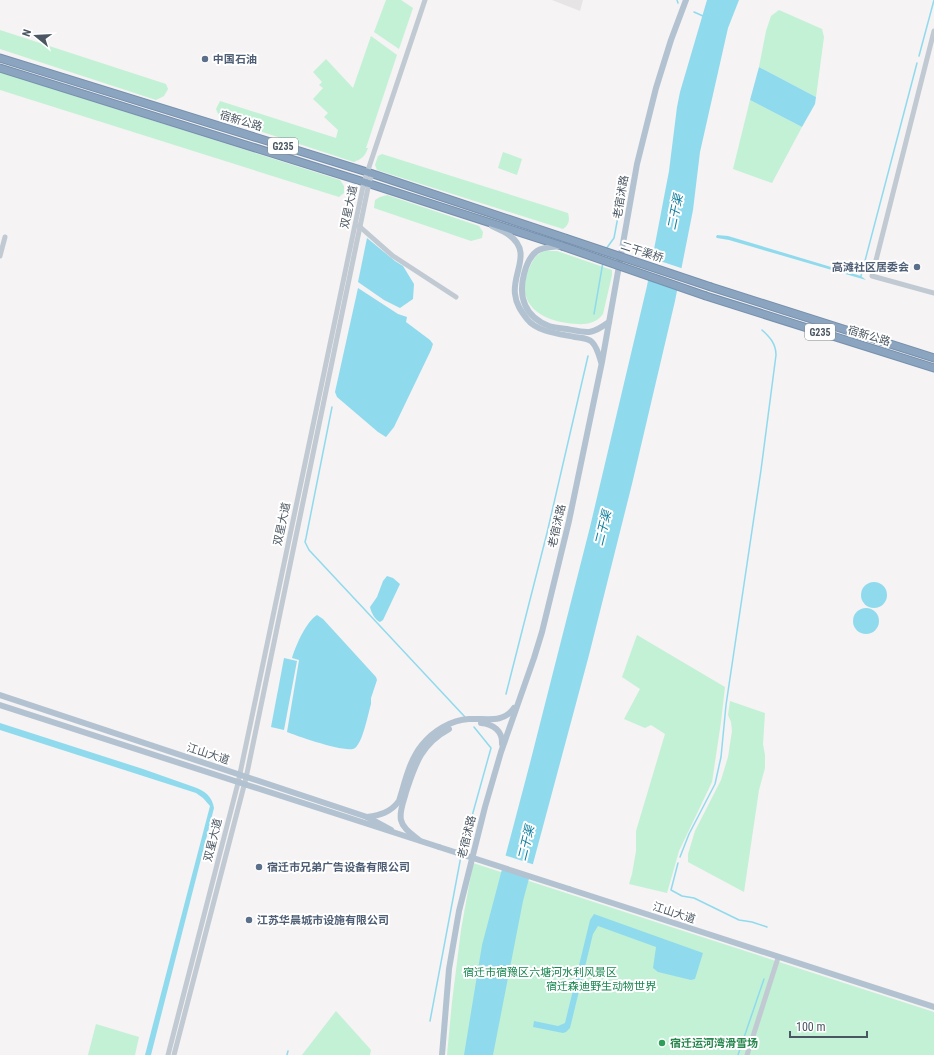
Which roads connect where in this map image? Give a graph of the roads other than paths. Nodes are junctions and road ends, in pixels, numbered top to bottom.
1 (425, 0) edge
2 (686, 0) edge
3 (934, 31) edge
4 (0, 58) edge
5 (0, 68) edge
6 (370, 173) junction
7 (366, 182) junction
8 (482, 221) junction
9 (358, 225) junction
10 (5, 237) dead end
11 (565, 238) joint
12 (562, 246) junction
13 (0, 256) edge
14 (712, 286) joint
15 (934, 293) edge
16 (706, 296) joint
17 (456, 297) dead end
18 (609, 322) junction
19 (934, 358) edge
20 (602, 362) junction
21 (934, 368) edge
22 (523, 693) junction
23 (0, 695) edge
24 (0, 705) edge
25 (513, 716) junction
26 (488, 724) junction
27 (501, 752) junction
28 (240, 775) junction
29 (246, 778) junction
30 (241, 784) junction
31 (367, 817) junction
32 (407, 838) junction
33 (422, 843) junction
34 (778, 958) junction
35 (934, 1008) edge
36 (168, 1055) edge
37 (174, 1055) edge
38 (442, 1055) edge
39 (747, 1055) edge

1 - 6 street, 双星大道
2 - 18 main road, 老宿沭路
3 - 15 street
4 - 6 highway, 宿新公路 / G235
5 - 7 highway, 宿新公路 / G235
6 - 7 street, 双星大道
6 - 11 highway, 宿新公路 / G235
7 - 8 highway, 宿新公路 / G235
7 - 9 street, 双星大道
8 - 12 highway, 宿新公路 / G235
8 - 20 main road
9 - 17 street
9 - 28 street, 双星大道
9 - 29 street, 双星大道
10 - 13 street
11 - 14 highway, 二干渠桥 / G235, bridge
12 - 16 highway, 二干渠桥 / G235, bridge
12 - 18 main road
14 - 19 highway, 宿新公路 / G235
16 - 21 highway, 宿新公路 / G235
18 - 20 main road, 老宿沭路
20 - 22 main road, 老宿沭路
22 - 25 main road, 老宿沭路
22 - 31 main road
23 - 28 main road, 江山大道
24 - 30 main road, 江山大道
25 - 26 main road
25 - 27 main road, 老宿沭路
26 - 27 main road
26 - 33 main road
27 - 38 main road, 老宿沭路
28 - 29 main road, 江山大道
28 - 30 street, 双星大道
29 - 30 street, 双星大道
29 - 31 main road, 江山大道
30 - 32 main road, 江山大道
30 - 36 street, 双星大道
30 - 37 street, 双星大道
31 - 32 main road, 江山大道
32 - 33 main road, 江山大道
33 - 34 main road, 江山大道, bridge
34 - 35 main road, 江山大道
34 - 39 street

